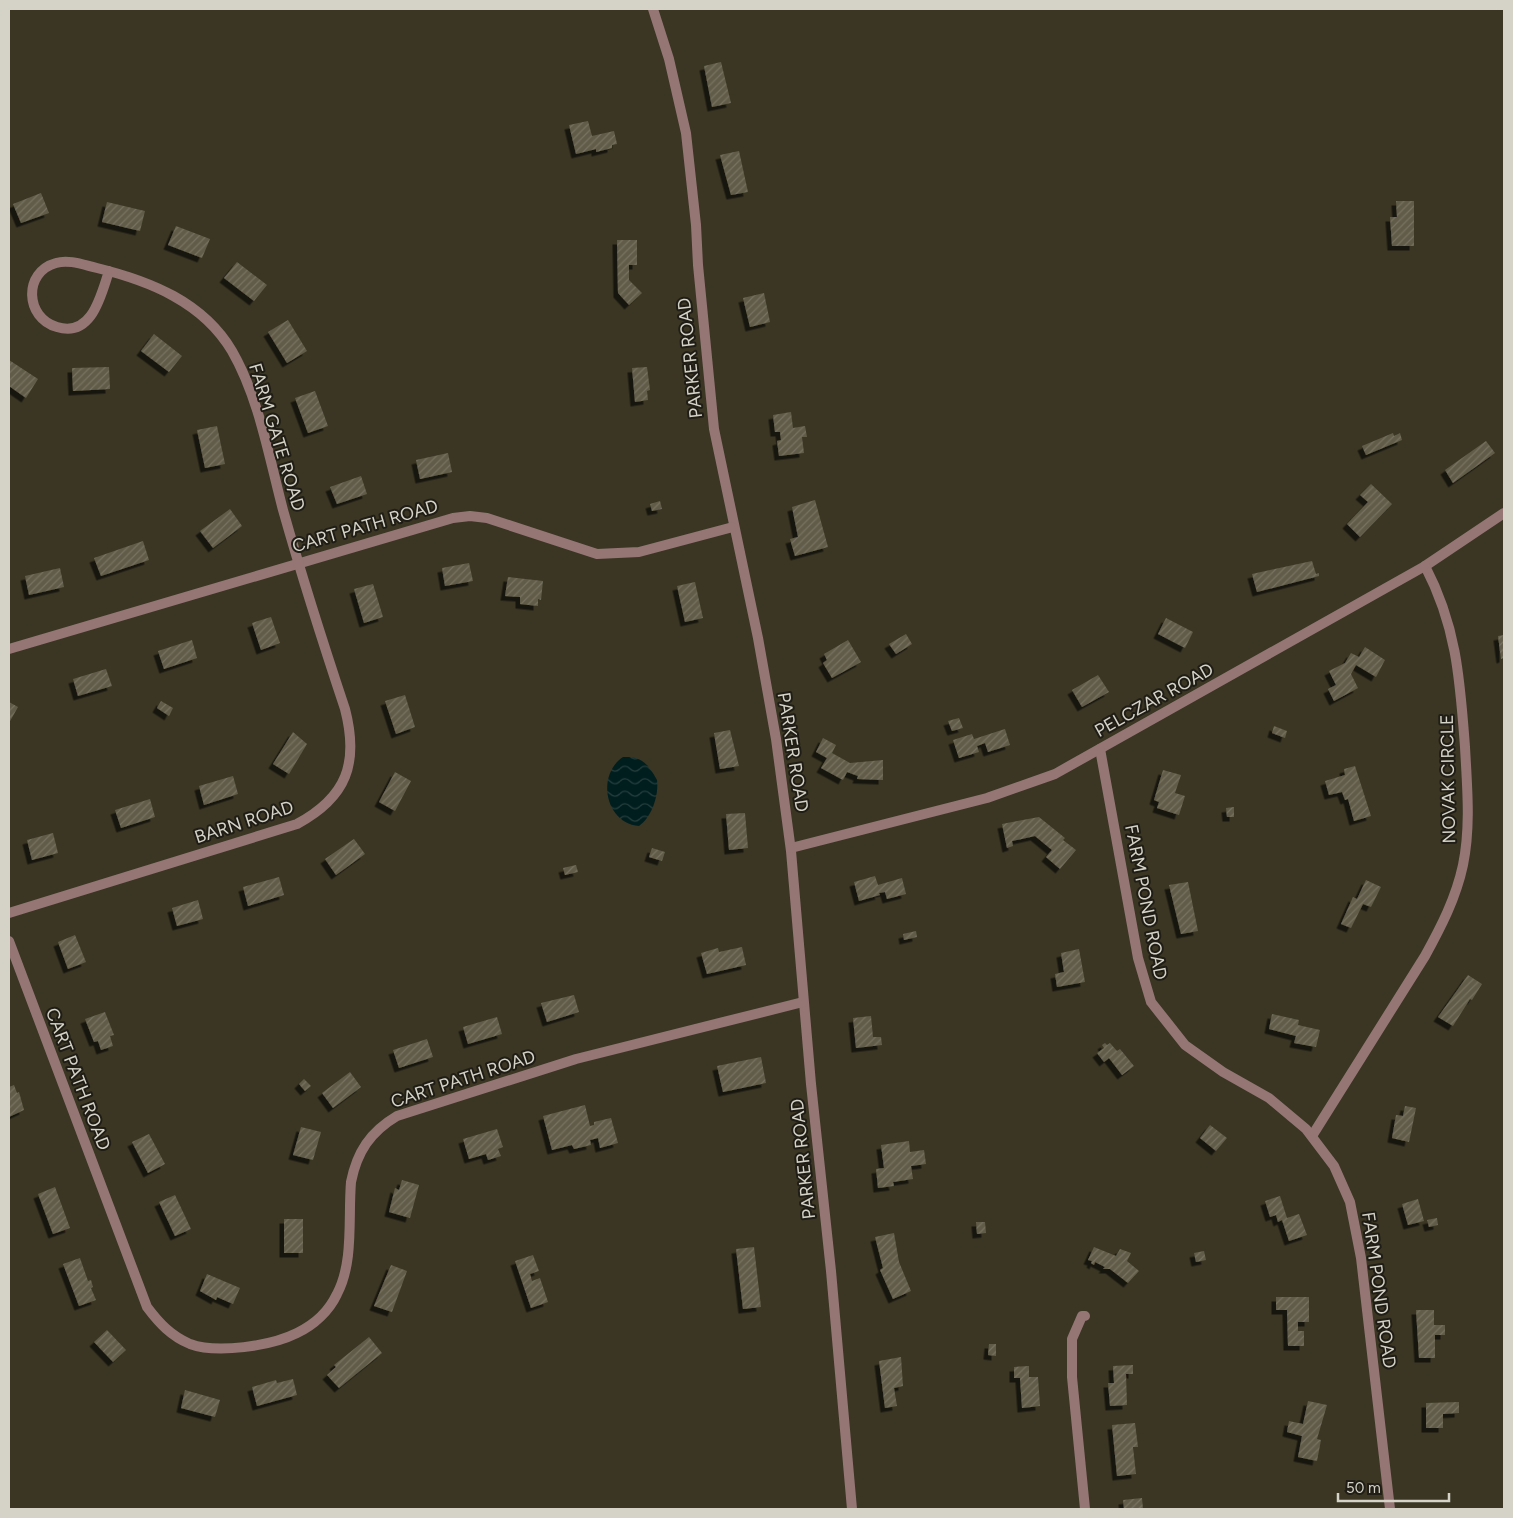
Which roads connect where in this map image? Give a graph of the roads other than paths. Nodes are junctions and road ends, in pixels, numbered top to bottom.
1 (653, 9) edge
2 (109, 271) junction
3 (1504, 514) edge
4 (733, 527) junction
5 (298, 562) junction
6 (1425, 566) junction
7 (9, 649) edge
8 (1100, 749) junction
9 (791, 848) junction
10 (9, 913) edge
11 (9, 941) edge
12 (803, 1002) junction
13 (1312, 1136) junction
14 (1085, 1316) dead end
15 (852, 1509) edge
16 (1085, 1509) edge
17 (1390, 1509) edge

1 - 4 street, PARKER ROAD
2 - 2 street, FARM GATE ROAD
2 - 5 street, FARM GATE ROAD
3 - 6 street, PELCZAR ROAD
4 - 5 street, CART PATH ROAD
4 - 9 street, PARKER ROAD
5 - 7 street, CART PATH ROAD
5 - 10 street, BARN ROAD
6 - 8 street, PELCZAR ROAD
6 - 13 street, NOVAK CIRCLE
8 - 9 street, PELCZAR ROAD
8 - 13 street, FARM POND ROAD
9 - 12 street, PARKER ROAD
11 - 12 street, CART PATH ROAD
12 - 15 street, PARKER ROAD
13 - 17 street, FARM POND ROAD
14 - 16 street

